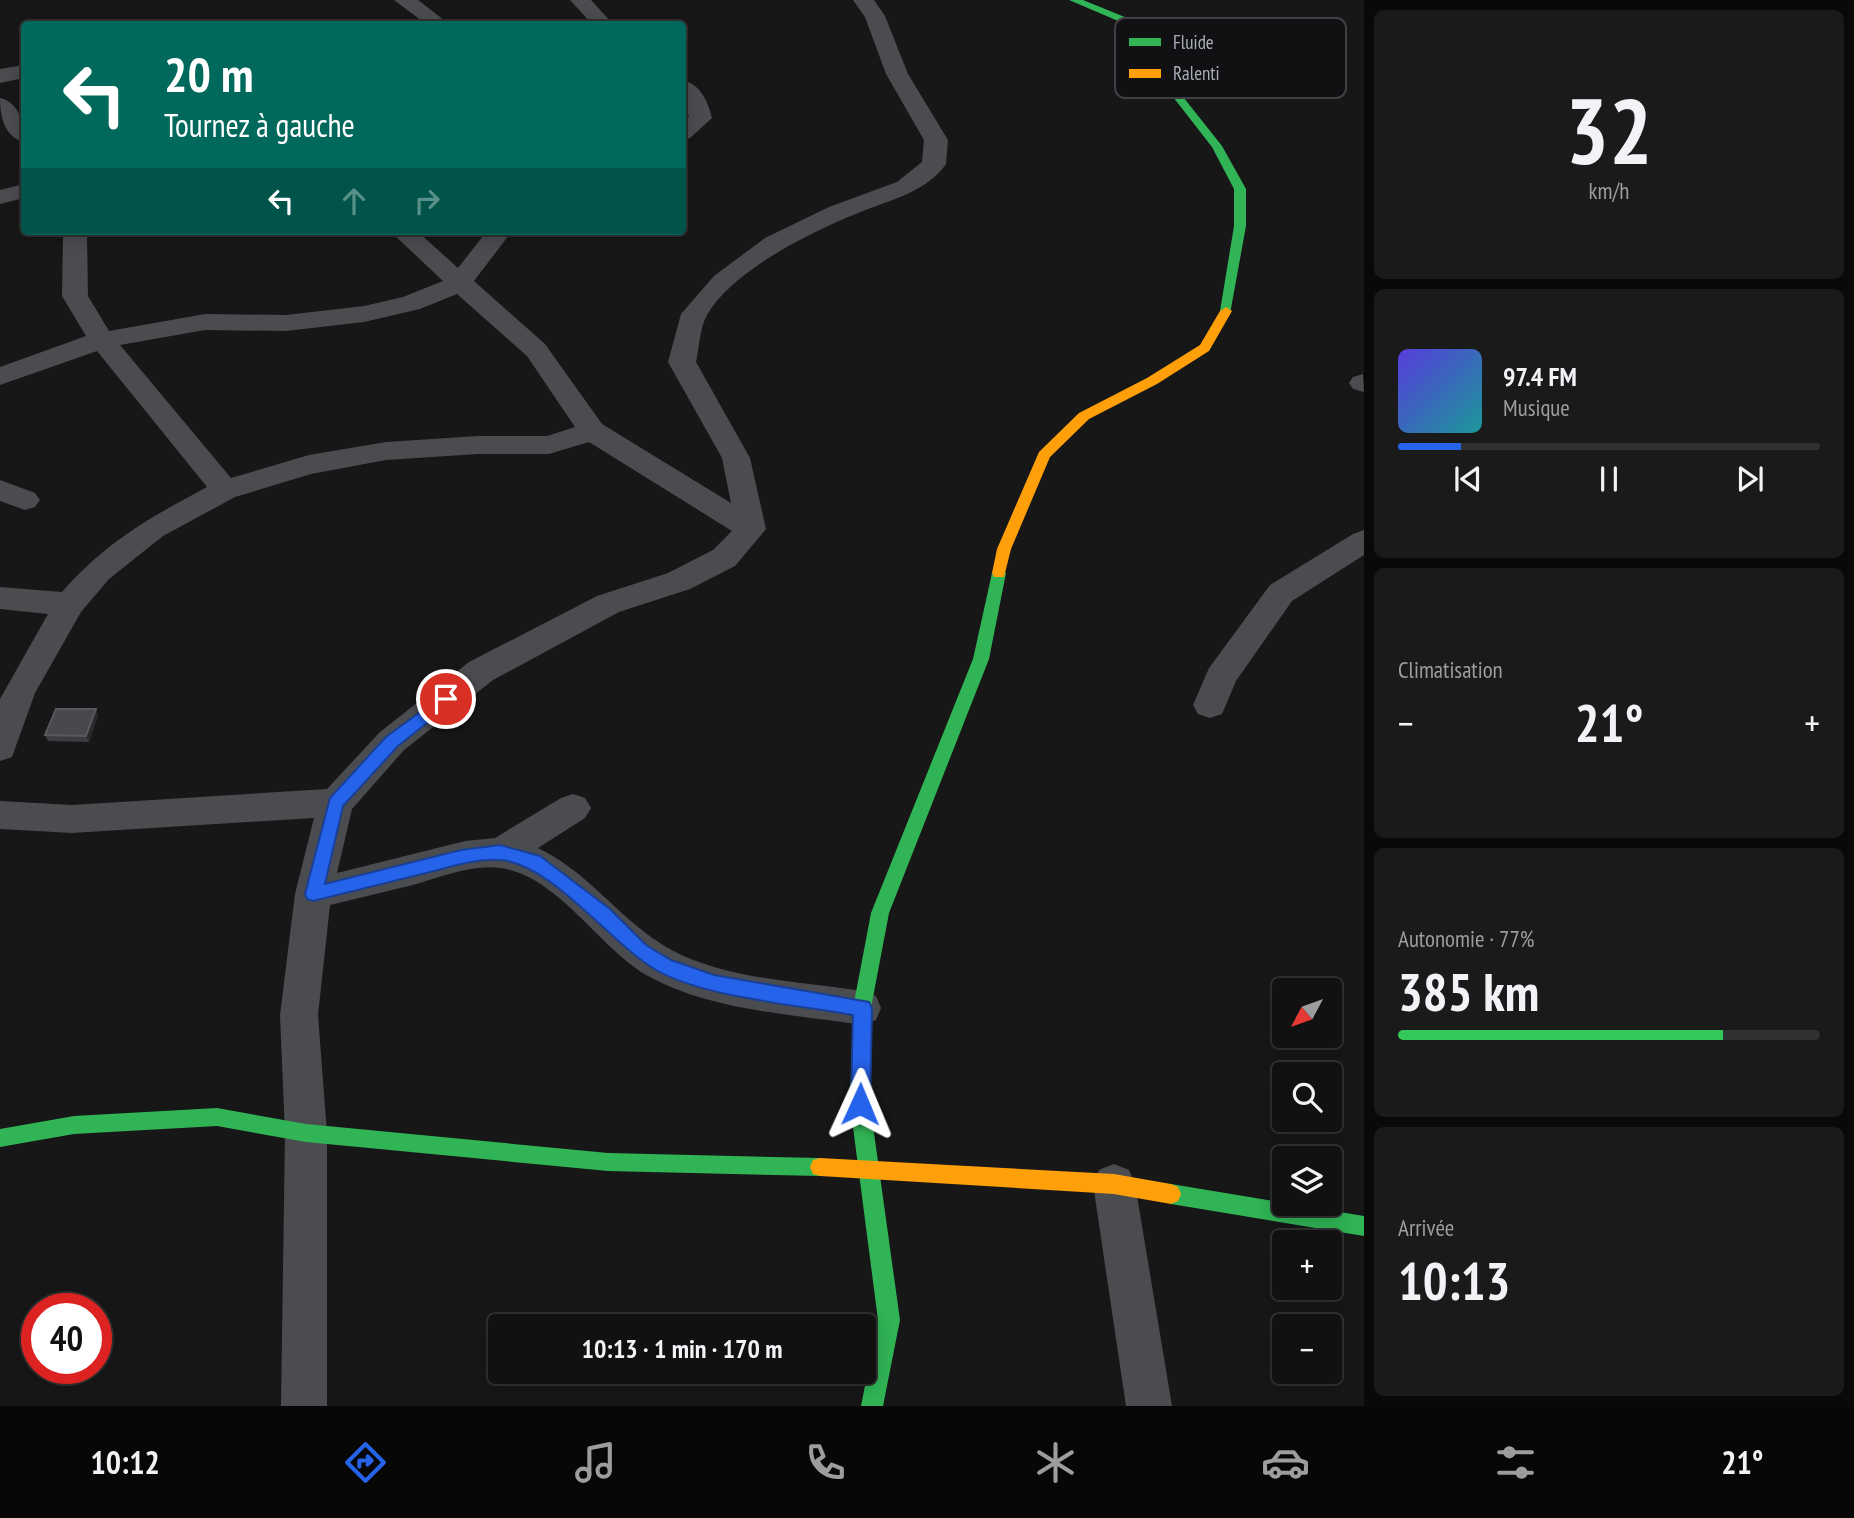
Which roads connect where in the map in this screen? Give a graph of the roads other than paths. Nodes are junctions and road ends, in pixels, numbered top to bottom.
1 (404, 0) edge
2 (580, 0) edge
3 (863, 0) edge
4 (1074, 0) edge
5 (1118, 18) edge
6 (435, 21) edge
7 (600, 21) edge
8 (21, 72) edge
9 (0, 76) edge
10 (686, 90) edge
11 (1179, 98) edge
12 (0, 105) edge
13 (686, 130) edge
14 (21, 131) edge
15 (21, 192) edge
16 (0, 197) edge
17 (74, 235) edge
18 (406, 235) edge
19 (497, 235) edge
20 (459, 284) junction
21 (102, 340) junction
22 (0, 376) edge
23 (592, 431) junction
24 (225, 490) junction
25 (751, 529) junction
26 (1364, 541) edge
27 (0, 598) edge
28 (70, 604) junction
29 (1210, 705) dead end
30 (0, 748) edge
31 (336, 803) junction
32 (573, 808) dead end
33 (0, 815) edge
34 (500, 853) junction
35 (313, 894) junction
36 (862, 1008) junction
37 (306, 1133) junction
38 (0, 1138) edge
39 (870, 1168) junction
40 (1114, 1184) junction
41 (1364, 1226) edge
42 (304, 1406) edge
43 (872, 1406) edge
44 (1149, 1406) edge

1 - 6 street
2 - 7 street
3 - 25 street
4 - 5 street
8 - 9 street
10 - 13 street
11 - 36 street
12 - 14 street
15 - 16 street
17 - 21 street
18 - 20 street
19 - 20 street
20 - 21 street
20 - 23 street
21 - 22 street
21 - 24 street
23 - 24 street
23 - 25 street
24 - 28 street
25 - 31 street
26 - 29 street
27 - 28 street
28 - 30 street
31 - 33 street
31 - 35 street
32 - 34 street
34 - 35 street
34 - 36 street
35 - 37 street
36 - 39 street
37 - 38 street
37 - 39 street
37 - 42 street
39 - 40 street
39 - 43 street
40 - 41 street
40 - 44 street

